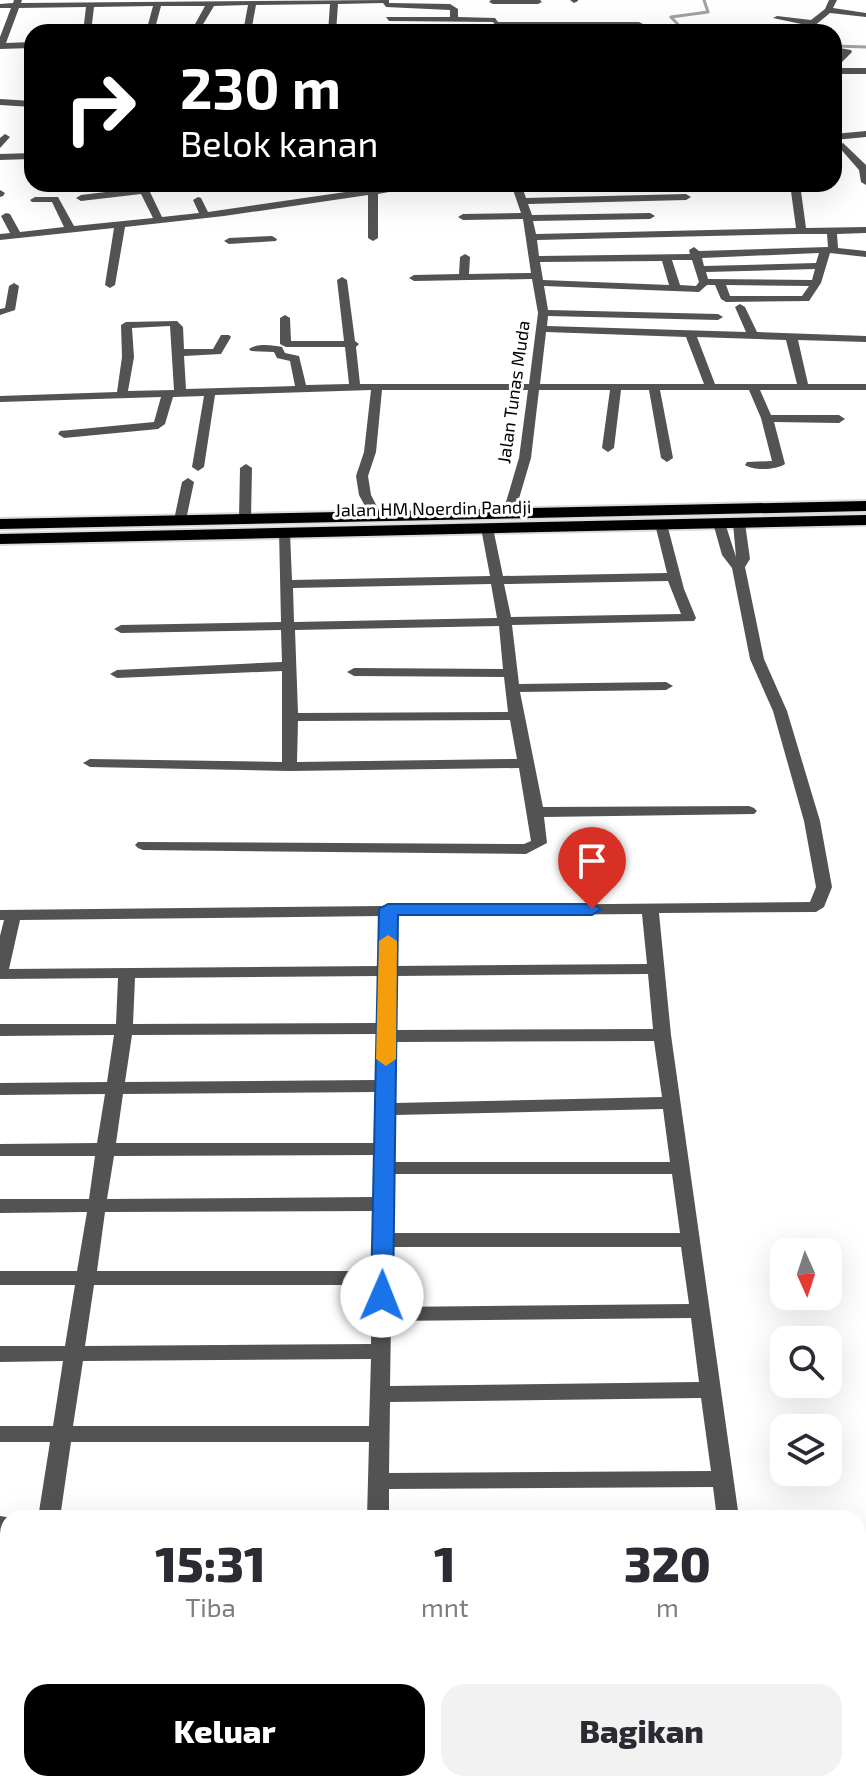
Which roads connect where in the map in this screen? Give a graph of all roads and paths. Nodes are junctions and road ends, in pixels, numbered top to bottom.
1 (833, 0) edge
2 (253, 1) edge
3 (301, 1) edge
4 (334, 1) edge
5 (493, 1) edge
6 (146, 2) edge
7 (206, 2) edge
8 (386, 2) edge
9 (538, 2) edge
10 (17, 3) edge
11 (66, 3) edge
12 (158, 3) junction
13 (0, 6) edge
14 (90, 9) junction
15 (828, 10) junction
16 (155, 13) junction
17 (569, 15) dead end
18 (866, 15) edge
19 (777, 18) dead end
20 (389, 19) junction
21 (454, 19) junction
22 (495, 23) edge
23 (88, 24) edge
24 (152, 24) edge
25 (203, 24) edge
26 (249, 24) edge
27 (333, 24) edge
28 (388, 24) edge
29 (639, 24) dead end
30 (792, 24) edge
31 (811, 24) edge
32 (4, 26) edge
33 (24, 45) edge
34 (1, 46) edge
35 (842, 70) edge
36 (866, 71) edge
37 (0, 102) edge
38 (24, 104) edge
39 (866, 134) edge
40 (842, 136) edge
41 (866, 152) edge
42 (24, 156) edge
43 (0, 157) edge
44 (865, 169) edge
45 (866, 182) edge
46 (115, 192) edge
47 (145, 192) edge
48 (366, 192) edge
49 (373, 192) edge
50 (519, 192) edge
51 (796, 192) edge
52 (686, 197) dead end
53 (81, 198) dead end
54 (35, 200) dead end
55 (198, 200) dead end
56 (243, 210) junction
57 (224, 213) junction
58 (87, 215) dead end
59 (205, 215) junction
60 (6, 216) dead end
61 (650, 216) dead end
62 (463, 217) dead end
63 (527, 217) junction
64 (172, 219) junction
65 (159, 220) junction
66 (120, 224) junction
67 (92, 228) junction
68 (71, 230) junction
69 (866, 230) edge
70 (179, 232) dead end
71 (832, 232) junction
72 (250, 233) dead end
73 (802, 233) junction
74 (690, 235) junction
75 (17, 236) junction
76 (0, 237) edge
77 (530, 237) junction
78 (373, 238) dead end
79 (272, 239) dead end
80 (829, 250) junction
81 (866, 254) edge
82 (696, 256) junction
83 (465, 257) dead end
84 (666, 257) junction
85 (624, 258) junction
86 (533, 259) junction
87 (578, 259) junction
88 (822, 266) junction
89 (700, 269) junction
90 (464, 277) junction
91 (414, 278) dead end
92 (536, 279) junction
93 (342, 280) dead end
94 (704, 282) junction
95 (110, 285) dead end
96 (586, 285) junction
97 (14, 286) dead end
98 (631, 286) junction
99 (675, 287) junction
100 (740, 307) dead end
101 (0, 312) edge
102 (543, 313) junction
103 (285, 318) dead end
104 (838, 322) dead end
105 (543, 329) junction
106 (690, 332) junction
107 (722, 333) junction
108 (752, 334) junction
109 (791, 336) junction
110 (225, 337) dead end
111 (840, 338) junction
112 (866, 339) edge
113 (353, 344) junction
114 (255, 349) dead end
115 (177, 353) junction
116 (803, 386) junction
117 (355, 387) junction
118 (377, 387) junction
119 (711, 387) junction
120 (753, 387) junction
121 (616, 388) junction
122 (654, 388) junction
123 (301, 389) junction
124 (533, 389) junction
125 (865, 389) edge
126 (210, 392) junction
127 (174, 393) junction
128 (122, 395) junction
129 (0, 399) edge
130 (767, 418) junction
131 (839, 419) dead end
132 (64, 434) dead end
133 (608, 448) dead end
134 (667, 458) dead end
135 (751, 465) dead end
136 (198, 467) dead end
137 (246, 468) dead end
138 (188, 482) dead end
139 (866, 506) edge
140 (509, 512) junction
141 (376, 516) junction
142 (245, 518) junction
143 (180, 520) junction
144 (866, 520) edge
145 (719, 523) junction
146 (739, 523) junction
147 (0, 524) edge
148 (661, 524) junction
149 (487, 528) junction
150 (284, 533) junction
151 (0, 539) edge
152 (738, 567) junction
153 (674, 577) junction
154 (497, 582) junction
155 (287, 584) junction
156 (505, 622) junction
157 (288, 626) junction
158 (121, 629) dead end
159 (289, 666) junction
160 (354, 672) dead end
161 (117, 674) dead end
162 (511, 680) junction
163 (666, 686) dead end
164 (516, 716) junction
165 (291, 717) junction
166 (90, 763) dead end
167 (525, 763) junction
168 (289, 767) junction
169 (749, 811) dead end
170 (536, 812) junction
171 (143, 845) dead end
172 (388, 909) junction
173 (650, 909) junction
174 (6, 915) edge
175 (654, 969) junction
176 (0, 972) edge
177 (127, 972) junction
178 (388, 973) junction
179 (124, 1029) junction
180 (0, 1030) edge
181 (387, 1032) junction
182 (662, 1035) junction
183 (385, 1086) junction
184 (115, 1088) junction
185 (0, 1089) edge
186 (672, 1103) junction
187 (385, 1109) junction
188 (0, 1150) edge
189 (105, 1150) junction
190 (384, 1159) junction
191 (682, 1168) junction
192 (383, 1204) junction
193 (0, 1206) edge
194 (97, 1206) junction
195 (383, 1240) junction
196 (689, 1240) junction
197 (0, 1278) edge
198 (86, 1278) junction
199 (382, 1278) junction
200 (700, 1311) junction
201 (382, 1314) junction
202 (381, 1351) junction
203 (74, 1353) junction
204 (0, 1354) edge
205 (712, 1390) junction
206 (380, 1394) junction
207 (0, 1434) edge
208 (62, 1434) junction
209 (380, 1434) junction
210 (723, 1479) junction
211 (379, 1481) junction
212 (50, 1510) edge
213 (378, 1510) edge
214 (727, 1510) edge

1 - 15 street
2 - 3 street
2 - 7 street
2 - 26 street
3 - 4 street
4 - 8 street
4 - 27 street
5 - 9 street
5 - 22 street
6 - 12 street
6 - 14 street
7 - 12 street
7 - 25 street
8 - 20 street
8 - 21 street
10 - 11 street
10 - 13 street
10 - 32 street
11 - 14 street
12 - 16 street
14 - 16 street
14 - 23 street
15 - 18 street
15 - 31 street
16 - 24 street
17 - 22 street
19 - 30 street
20 - 21 street
20 - 28 street
21 - 22 street
22 - 29 street
32 - 34 street
33 - 34 street
35 - 36 street
37 - 38 street
39 - 40 street
41 - 44 street
42 - 43 street
44 - 45 street
46 - 53 street
47 - 65 street
48 - 56 street
49 - 78 street
50 - 52 street
50 - 63 street, Jalan Tunas Muda
51 - 73 street
54 - 68 street
55 - 59 street
56 - 57 street
56 - 72 street
57 - 59 street
57 - 79 street
58 - 67 street
59 - 64 street
60 - 75 street
61 - 63 street
62 - 63 street
63 - 77 street, Jalan Tunas Muda
64 - 65 street
64 - 70 street
65 - 66 street
66 - 67 street
66 - 95 street
67 - 68 street
68 - 75 street
69 - 71 street
71 - 73 street
71 - 80 street
73 - 74 street
74 - 77 street
74 - 82 street
75 - 76 street
77 - 86 street, Jalan Tunas Muda
80 - 81 street
80 - 82 street
80 - 88 street
82 - 84 street
82 - 89 street
83 - 90 street
84 - 85 street
84 - 99 street
85 - 87 street
85 - 98 street
86 - 87 street
86 - 92 street, Jalan Tunas Muda
87 - 96 street
88 - 89 street
88 - 94 street
89 - 94 street
90 - 91 street
90 - 92 street
92 - 96 street
92 - 102 street, Jalan Tunas Muda
93 - 113 street
94 - 99 street
96 - 98 street
97 - 101 street
98 - 99 street
100 - 108 street
102 - 105 street, Jalan Tunas Muda
102 - 107 street
103 - 113 street
104 - 111 street
105 - 106 street
105 - 124 street, Jalan Tunas Muda
106 - 107 street
106 - 119 street
107 - 108 street
108 - 109 street
109 - 111 street
109 - 116 street
110 - 115 street
111 - 112 street
113 - 117 street
114 - 123 street
115 - 127 street
115 - 128 street
116 - 120 street
116 - 125 street
117 - 118 street
117 - 123 street
118 - 124 street
118 - 141 street
119 - 120 street
119 - 122 street
120 - 130 street
121 - 122 street
121 - 124 street
121 - 133 street
122 - 134 street
123 - 126 street
124 - 140 street, Jalan Tunas Muda
126 - 127 street
126 - 136 street
127 - 128 street
127 - 132 street
128 - 129 street
130 - 131 street
130 - 135 street
137 - 142 street
138 - 143 street
139 - 140 main road, Jalan HM Noerdin Pandji
140 - 141 main road, Jalan HM Noerdin Pandji
141 - 142 main road, Jalan HM Noerdin Pandji
142 - 143 main road, Jalan HM Noerdin Pandji
143 - 147 main road, Jalan HM Noerdin Pandji
144 - 146 main road, Jalan HM Noerdin Pandji
145 - 146 main road, Jalan HM Noerdin Pandji
145 - 148 main road, Jalan HM Noerdin Pandji
145 - 152 street
146 - 152 street
148 - 149 main road, Jalan HM Noerdin Pandji
148 - 153 street
149 - 150 main road, Jalan HM Noerdin Pandji
149 - 154 street
150 - 151 main road, Jalan HM Noerdin Pandji
150 - 155 street
152 - 173 street
153 - 154 street
153 - 156 street
154 - 155 street
154 - 156 street
155 - 157 street
156 - 157 street
156 - 162 street
157 - 158 street
157 - 159 street
159 - 161 street
159 - 165 street
160 - 162 street
162 - 163 street
162 - 164 street
164 - 165 street
164 - 167 street
165 - 168 street
166 - 168 street
167 - 168 street
167 - 170 street
169 - 170 street
170 - 171 street
172 - 173 street
172 - 174 street
172 - 178 street
173 - 175 street
174 - 176 street
175 - 178 street
175 - 182 street
176 - 177 street
177 - 178 street
177 - 179 street
178 - 181 street
179 - 180 street
179 - 181 street
179 - 184 street
181 - 182 street
181 - 183 street
182 - 186 street
183 - 184 street
183 - 187 street
184 - 185 street
184 - 189 street
186 - 187 street
186 - 191 street
187 - 190 street
188 - 189 street
189 - 190 street
189 - 194 street
190 - 191 street
190 - 192 street
191 - 196 street
192 - 194 street
192 - 195 street
193 - 194 street
194 - 198 street
195 - 196 street
195 - 199 street
196 - 200 street
197 - 198 street
198 - 199 street
198 - 203 street
199 - 201 street
200 - 201 street
200 - 205 street
201 - 202 street
202 - 203 street
202 - 206 street
203 - 204 street
203 - 208 street
205 - 206 street
205 - 210 street
206 - 209 street
207 - 208 street
208 - 209 street
208 - 212 street
209 - 211 street
210 - 211 street
210 - 214 street
211 - 213 street

